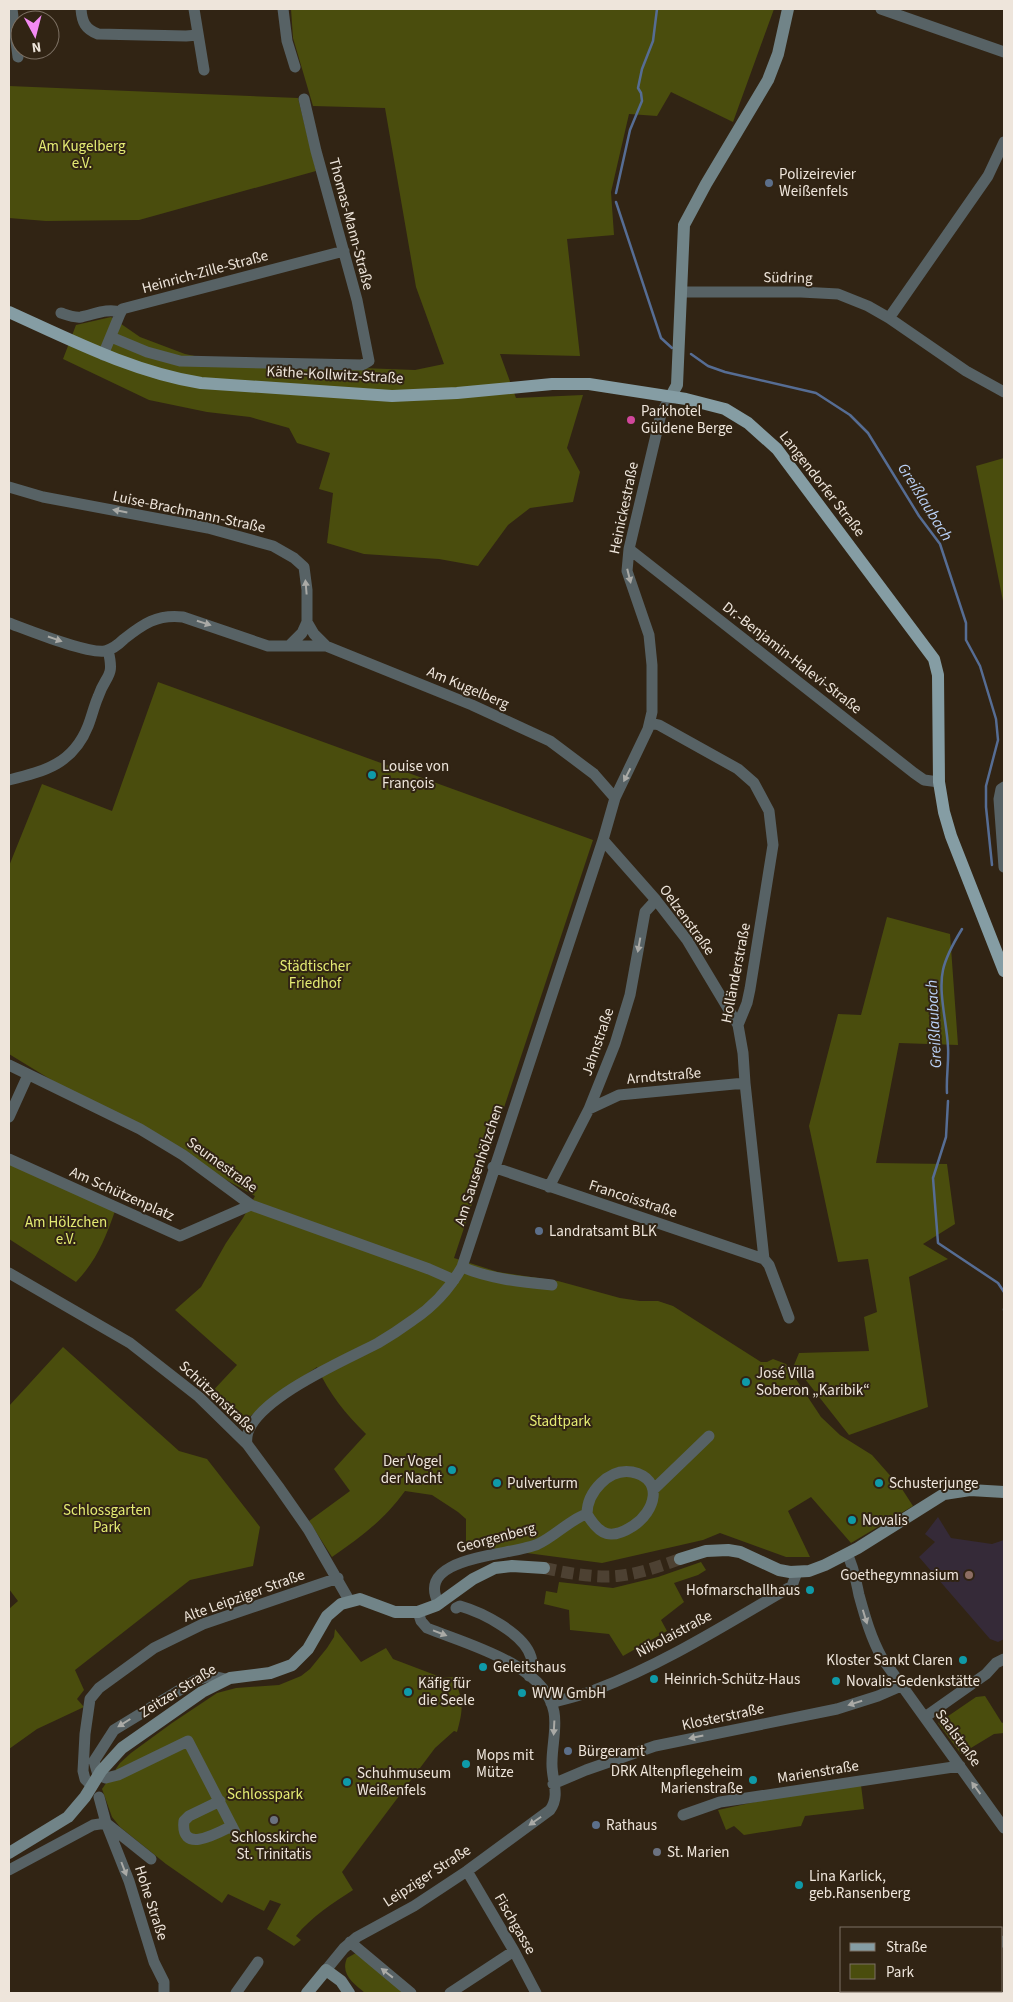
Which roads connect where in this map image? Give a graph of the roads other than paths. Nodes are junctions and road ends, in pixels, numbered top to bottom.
1 (81, 9) edge
2 (194, 9) edge
3 (283, 9) edge
4 (788, 9) edge
5 (881, 9) edge
6 (198, 34) junction
7 (1004, 52) edge
8 (295, 67) dead end
9 (204, 70) dead end
10 (304, 99) dead end
11 (1004, 142) edge
12 (344, 251) junction
13 (681, 292) junction
14 (9, 312) edge
15 (61, 312) dead end
16 (121, 312) junction
17 (889, 318) junction
18 (110, 337) junction
19 (103, 354) junction
20 (1004, 392) edge
21 (671, 396) junction
22 (9, 487) edge
23 (629, 549) junction
24 (307, 622) junction
25 (9, 623) edge
26 (290, 645) junction
27 (326, 646) junction
28 (108, 650) junction
29 (650, 722) junction
30 (9, 780) edge
31 (940, 782) junction
32 (1004, 787) edge
33 (615, 798) junction
34 (603, 840) junction
35 (1004, 868) edge
36 (656, 900) junction
37 (1004, 971) edge
38 (738, 1025) junction
39 (9, 1065) edge
40 (28, 1074) junction
41 (745, 1083) junction
42 (589, 1109) junction
43 (9, 1116) edge
44 (9, 1160) edge
45 (493, 1167) junction
46 (549, 1187) junction
47 (250, 1205) junction
48 (764, 1259) junction
49 (462, 1267) junction
50 (9, 1273) edge
51 (454, 1280) junction
52 (552, 1285) dead end
53 (789, 1318) dead end
54 (709, 1436) dead end
55 (247, 1444) junction
56 (653, 1490) junction
57 (1004, 1492) edge
58 (587, 1514) junction
59 (847, 1554) junction
60 (680, 1559) tunnel mouth
61 (544, 1568) tunnel mouth
62 (797, 1572) junction
63 (338, 1578) junction
64 (350, 1600) junction
65 (439, 1604) junction
66 (456, 1608) dead end
67 (418, 1612) junction
68 (997, 1660) edge
69 (529, 1676) junction
70 (226, 1679) junction
71 (900, 1686) junction
72 (551, 1702) junction
73 (925, 1717) junction
74 (960, 1766) junction
75 (95, 1780) junction
76 (553, 1784) junction
77 (98, 1797) dead end
78 (220, 1801) junction
79 (682, 1815) dead end
80 (106, 1823) junction
81 (1004, 1828) edge
82 (9, 1853) edge
83 (151, 1859) dead end
84 (9, 1870) edge
85 (467, 1871) junction
86 (350, 1942) junction
87 (514, 1950) junction
88 (258, 1962) dead end
89 (326, 1970) junction
90 (164, 1993) edge
91 (236, 1993) edge
92 (307, 1993) edge
93 (349, 1993) edge
94 (411, 1993) edge
95 (450, 1993) edge
96 (536, 1993) edge

1 - 6 street
2 - 6 street
3 - 8 street
4 - 13 main road
5 - 7 street
6 - 9 street
10 - 12 street, Thomas-Mann-Straße
11 - 17 street
12 - 16 street, Heinrich-Zille-Straße
12 - 18 street, Thomas-Mann-Straße
13 - 17 street, Südring
13 - 21 main road
14 - 19 main road, Käthe-Kollwitz-Straße
15 - 16 street
16 - 18 street
17 - 20 street, Südring
18 - 19 street
19 - 21 main road, Käthe-Kollwitz-Straße
21 - 23 street, Heinickestraße
21 - 31 main road, Langendorfer Straße
24 -> 22 street, Luise-Brachmann-Straße
23 -> 29 street, Heinickestraße
23 - 31 street, Dr.-Benjamin-Halevi-Straße
24 - 26 street
24 - 27 street
25 -> 28 street
26 - 27 street, Am Kugelberg
28 -> 26 street, Am Kugelberg
27 - 33 street, Am Kugelberg
28 - 30 street
29 -> 33 street, Heinickestraße
29 - 38 street, Holländerstraße
31 - 37 main road, Langendorfer Straße
32 - 35 street
33 - 34 street, Am Sausenhölzchen
34 - 36 street, Oelzenstraße
34 - 45 street, Am Sausenhölzchen
36 - 38 street, Oelzenstraße
36 -> 42 street, Jahnstraße
38 - 41 street, Holländerstraße
39 - 40 street, Seumestraße
40 - 43 street
40 - 47 street, Seumestraße
41 - 42 street, Arndtstraße
41 - 48 street, Holländerstraße
42 - 46 street, Jahnstraße
44 - 47 street, Am Schützenplatz
45 - 46 street, Francoisstraße
45 - 49 street, Am Sausenhölzchen
46 - 48 street, Francoisstraße
47 - 51 street, Seumestraße
48 - 53 street, Holländerstraße
49 - 51 street, Am Sausenhölzchen
49 - 52 street
50 - 55 street, Schützenstraße
51 - 55 street, Am Sausenhölzchen
54 - 56 street
55 - 63 street, Schützenstraße
56 - 58 street
56 - 58 street
57 - 59 main road
58 - 65 street, Georgenberg
59 - 62 main road
59 -> 71 street, Saalstraße
60 - 62 main road
61 - 65 main road
62 - 72 street, Nikolaistraße
63 - 64 street, Schützenstraße
63 - 75 street, Alte Leipziger Straße
64 - 67 main road
64 - 70 main road, Zeitzer Straße
65 - 67 main road
66 - 69 street
67 -> 69 street
68 - 73 street
69 - 72 street
70 - 75 main road, Zeitzer Straße
70 -> 75 street
71 - 73 street, Saalstraße
71 -> 76 street, Klosterstraße
72 -> 76 street, Leipziger Straße
73 - 74 street, Saalstraße
74 - 79 street, Marienstraße
81 -> 74 street, Saalstraße
75 - 78 street
75 - 82 main road, Zeitzer Straße
76 -> 85 street, Leipziger Straße
77 - 80 street, Hohe Straße
78 - 78 street
80 - 83 street
80 - 84 street
80 -> 90 street, Hohe Straße
85 - 86 street, Leipziger Straße
85 - 87 street, Fischgasse
86 - 89 street, Leipziger Straße
94 -> 86 street
87 - 95 street
87 - 96 street, Fischgasse
88 - 91 street
89 - 92 main road, Leipziger Straße
89 - 93 main road

